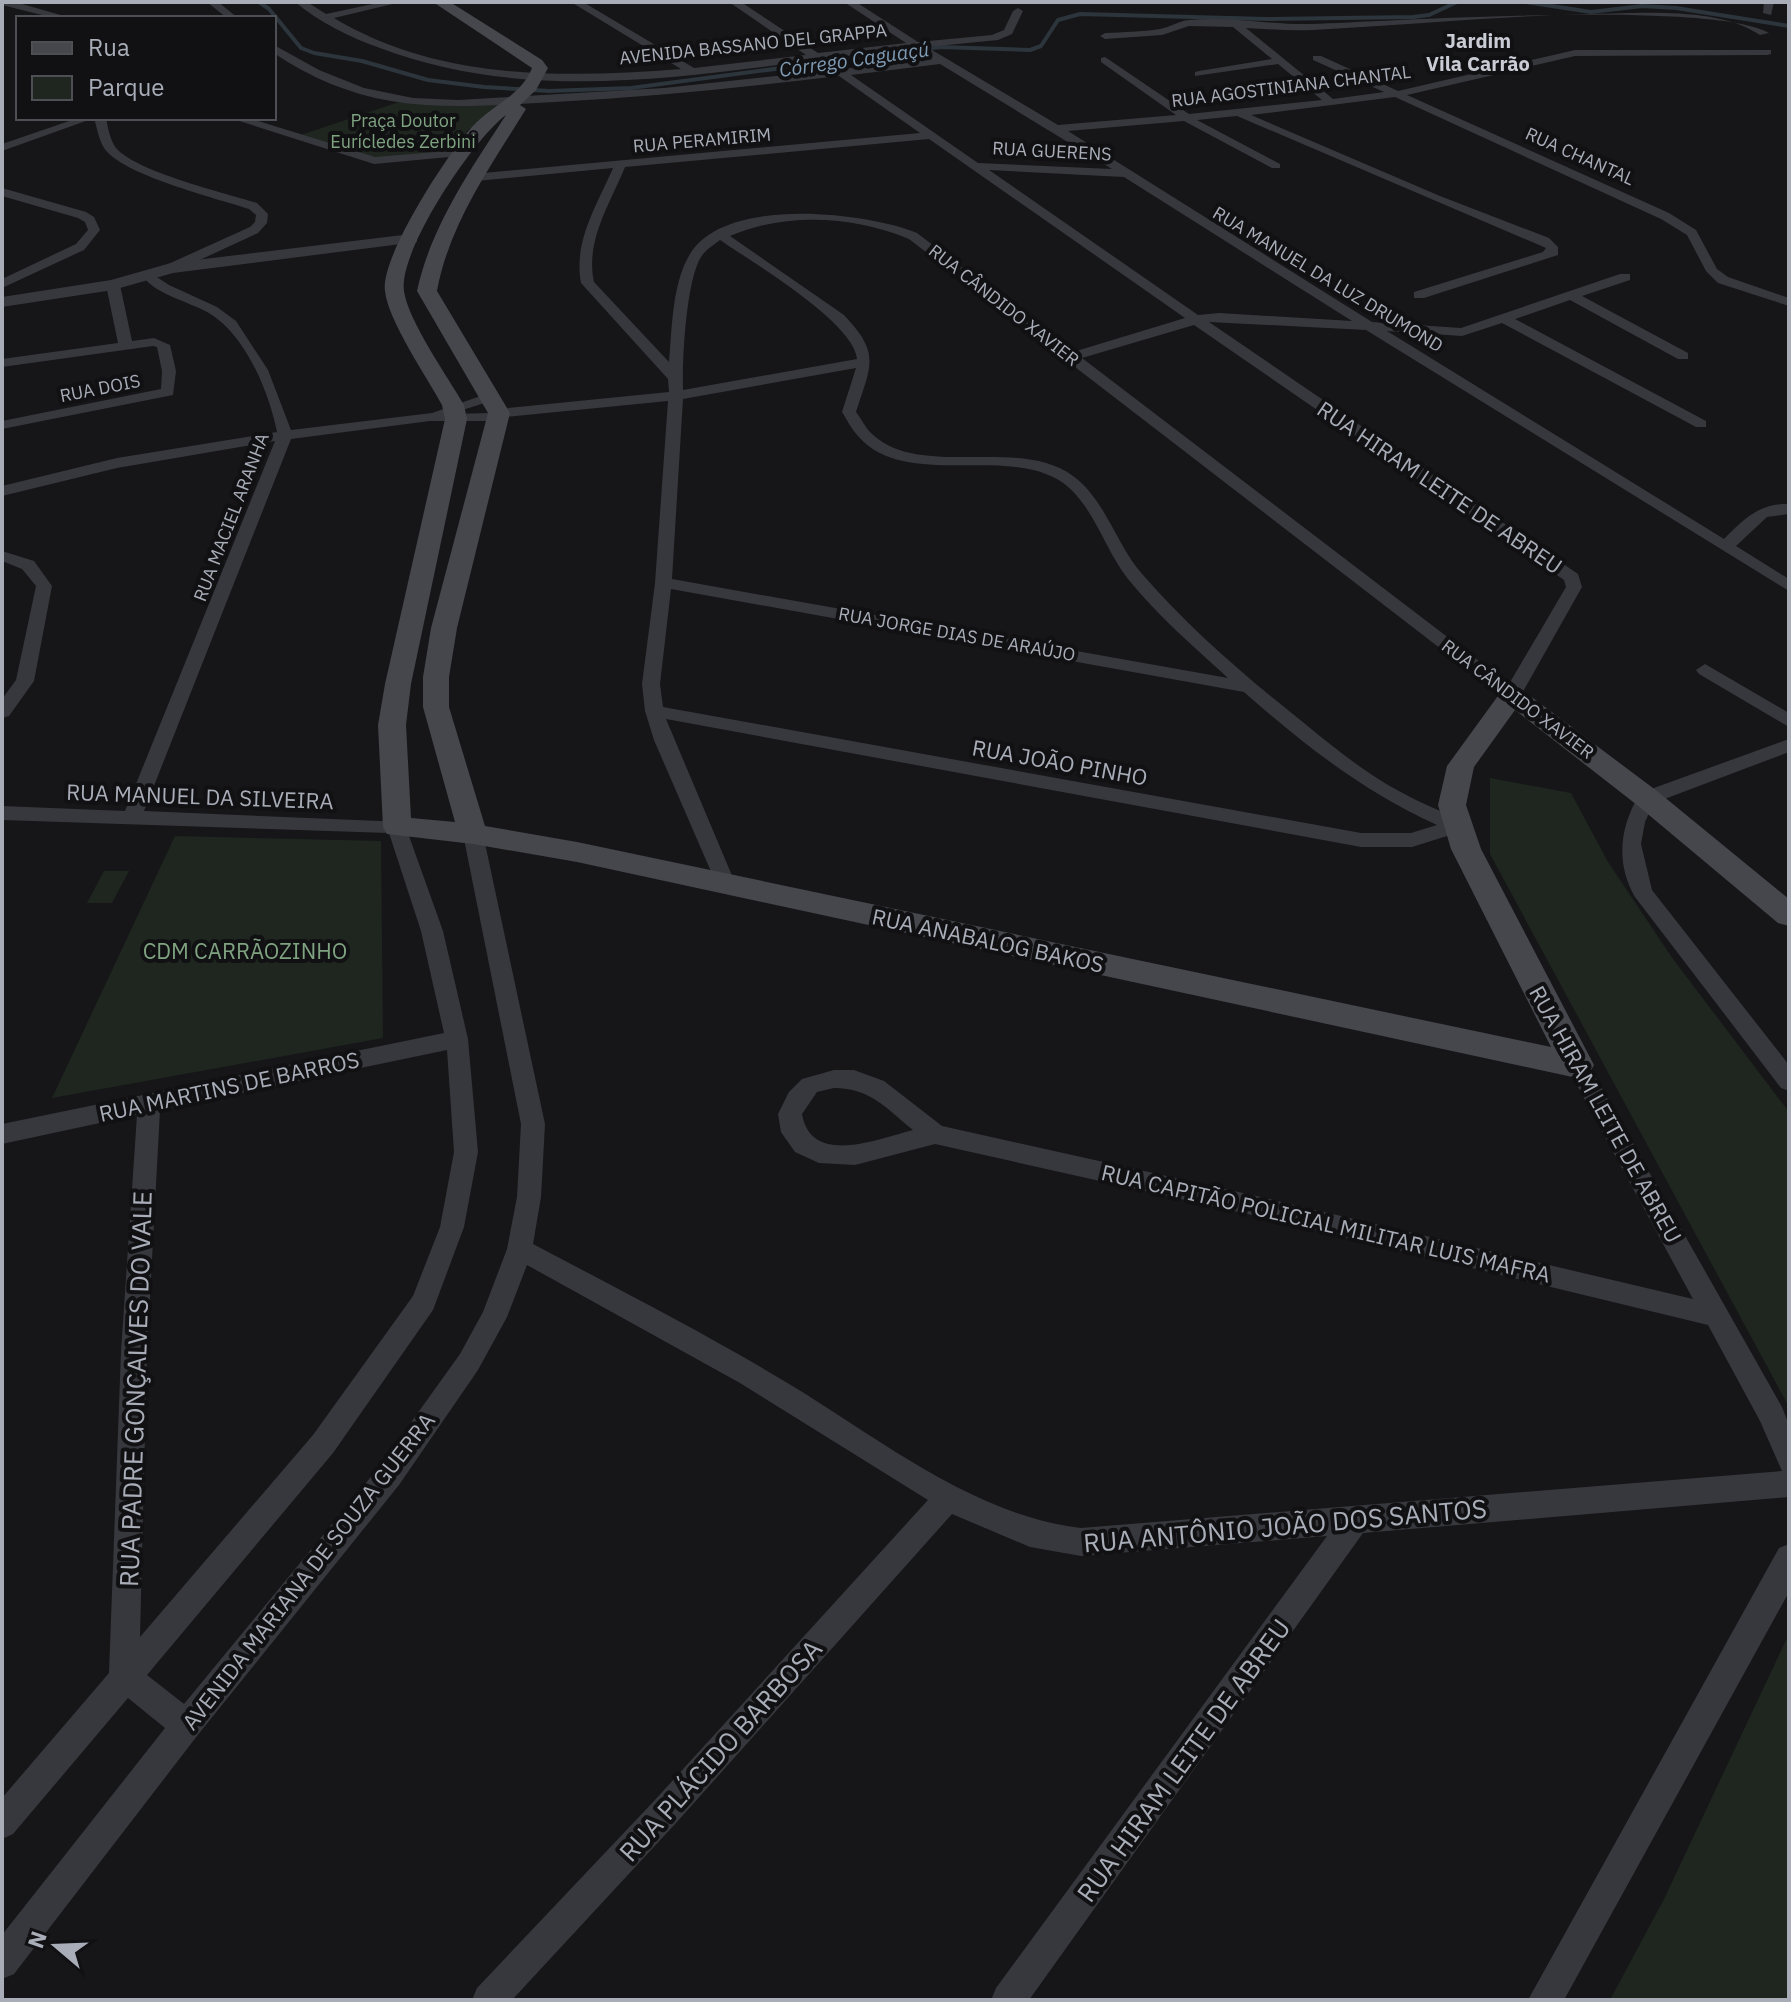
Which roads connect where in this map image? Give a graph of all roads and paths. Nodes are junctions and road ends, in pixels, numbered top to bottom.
1 (3, 2) edge
2 (212, 2) edge
3 (300, 2) edge
4 (396, 2) edge
5 (440, 2) edge
6 (576, 2) edge
7 (849, 2) edge
8 (740, 3) edge
9 (21, 4) edge
10 (2, 11) edge
11 (1018, 11) dead end
12 (60, 16) edge
13 (230, 16) edge
14 (325, 17) junction
15 (1237, 26) junction
16 (1764, 33) dead end
17 (1105, 36) dead end
18 (916, 47) junction
19 (276, 50) edge
20 (1767, 52) dead end
21 (815, 56) junction
22 (1317, 58) dead end
23 (288, 59) junction
24 (936, 59) junction
25 (1105, 60) dead end
26 (1279, 61) junction
27 (276, 62) edge
28 (693, 72) junction
29 (841, 73) junction
30 (1199, 74) dead end
31 (537, 78) junction
32 (1397, 94) junction
33 (519, 98) junction
34 (1331, 102) junction
35 (1267, 110) junction
36 (1237, 113) junction
37 (1187, 117) junction
38 (83, 120) edge
39 (101, 120) edge
40 (242, 120) edge
41 (1291, 120) dead end
42 (1055, 129) junction
43 (929, 136) junction
44 (2, 148) edge
45 (460, 156) junction
46 (482, 164) junction
47 (1390, 164) dead end
48 (620, 165) junction
49 (975, 166) junction
50 (1276, 166) dead end
51 (1127, 173) junction
52 (2, 192) edge
53 (20, 198) junction
54 (2, 200) edge
55 (1552, 232) dead end
56 (721, 235) junction
57 (411, 239) junction
58 (171, 268) junction
59 (149, 276) junction
60 (1625, 277) dead end
61 (2, 284) edge
62 (113, 285) junction
63 (1419, 295) dead end
64 (1570, 295) junction
65 (2, 302) edge
66 (1789, 302) edge
67 (1503, 318) junction
68 (1198, 319) junction
69 (1373, 327) junction
70 (126, 346) junction
71 (1683, 356) dead end
72 (1071, 357) junction
73 (865, 362) junction
74 (2, 363) edge
75 (674, 376) junction
76 (676, 396) junction
77 (496, 408) junction
78 (447, 414) junction
79 (1701, 424) dead end
80 (2, 425) edge
81 (285, 435) junction
82 (2, 491) edge
83 (1789, 509) edge
84 (1726, 547) junction
85 (2, 556) edge
86 (663, 583) junction
87 (1789, 586) edge
88 (1705, 670) dead end
89 (1250, 687) junction
90 (1512, 695) junction
91 (654, 711) junction
92 (2, 712) edge
93 (1789, 721) edge
94 (1789, 745) edge
95 (1647, 798) junction
96 (2, 813) edge
97 (132, 818) junction
98 (1456, 826) junction
99 (397, 827) junction
100 (473, 834) junction
101 (726, 885) junction
102 (1787, 915) edge
103 (457, 1039) junction
104 (1577, 1065) junction
105 (1789, 1082) edge
106 (149, 1102) junction
107 (2, 1134) edge
108 (935, 1134) junction
109 (520, 1249) junction
110 (1717, 1316) junction
111 (1789, 1461) edge
112 (1789, 1484) edge
113 (949, 1497) junction
114 (1356, 1519) junction
115 (1789, 1558) edge
116 (124, 1676) junction
117 (186, 1725) junction
118 (2, 1823) edge
119 (2, 1962) edge
120 (489, 2000) edge
121 (1008, 2000) edge
122 (1545, 2000) edge

1 - 9 street
2 - 13 street
3 - 14 street, AVENIDA BASSANO DEL GRAPPA
4 - 14 street
5 - 31 main road
6 - 28 street
7 - 18 street, RUA MANUEL DA LUZ DRUMOND
8 - 21 street
9 - 10 street
9 - 12 street
11 - 18 street, AVENIDA BASSANO DEL GRAPPA
14 - 31 street, AVENIDA BASSANO DEL GRAPPA
15 - 16 street
15 - 17 street
15 - 26 street
18 - 21 street, AVENIDA BASSANO DEL GRAPPA
18 - 24 street, RUA MANUEL DA LUZ DRUMOND
19 - 23 street, AVENIDA BASSANO DEL GRAPPA
20 - 32 street, RUA AGOSTINIANA CHANTAL
21 - 28 street, AVENIDA BASSANO DEL GRAPPA
22 - 32 street, RUA CHANTAL
23 - 27 street
23 - 33 street, AVENIDA BASSANO DEL GRAPPA
24 - 29 street, AVENIDA BASSANO DEL GRAPPA
24 - 42 street, RUA MANUEL DA LUZ DRUMOND
25 - 37 street
26 - 30 street
26 - 34 street
28 - 31 street, AVENIDA BASSANO DEL GRAPPA
29 - 33 street, AVENIDA BASSANO DEL GRAPPA
29 - 43 street, RUA HIRAM LEITE DE ABREU
31 - 33 main road
32 - 34 street, RUA AGOSTINIANA CHANTAL
32 - 66 street, RUA CHANTAL
33 - 45 main road
33 - 46 main road
34 - 35 street, RUA AGOSTINIANA CHANTAL
35 - 36 street, RUA AGOSTINIANA CHANTAL
35 - 41 street
36 - 37 street, RUA AGOSTINIANA CHANTAL
36 - 63 street
37 - 42 street, RUA AGOSTINIANA CHANTAL
37 - 50 street
38 - 44 street
39 - 58 street
40 - 45 street
42 - 51 street, RUA MANUEL DA LUZ DRUMOND
43 - 48 street, RUA PERAMIRIM
43 - 49 street, RUA HIRAM LEITE DE ABREU
45 - 46 street
45 - 57 main road
46 - 48 street, RUA PERAMIRIM
46 - 77 main road
47 - 55 street
48 - 75 street
49 - 51 street, RUA GUERENS
49 - 68 street, RUA HIRAM LEITE DE ABREU
51 - 69 street, RUA MANUEL DA LUZ DRUMOND
52 - 53 street
53 - 54 street
53 - 61 street
56 - 72 street, RUA CÂNDIDO XAVIER
56 - 73 street
56 - 75 street, RUA CÂNDIDO XAVIER
57 - 58 street
57 - 78 main road
58 - 59 street
59 - 62 street
59 - 81 street, RUA MACIEL ARANHA
60 - 64 street
62 - 65 street
62 - 70 street
64 - 67 street
64 - 71 street
67 - 69 street
67 - 79 street
68 - 69 street
68 - 72 street
68 - 90 street, RUA HIRAM LEITE DE ABREU
69 - 84 street, RUA MANUEL DA LUZ DRUMOND
70 - 74 street
70 - 80 street, RUA DOIS
72 - 90 street, RUA CÂNDIDO XAVIER
73 - 76 street
73 - 89 street
75 - 76 street, RUA CÂNDIDO XAVIER
76 - 77 street
76 - 86 street, RUA CÂNDIDO XAVIER
77 - 78 street
77 - 78 street
77 - 100 main road, AVENIDA MARIANA DE SOUZA GUERRA
78 - 81 street
78 - 99 main road
81 - 82 street
81 - 97 street, RUA MACIEL ARANHA
83 - 84 street
84 - 87 street, RUA MANUEL DA LUZ DRUMOND
85 - 92 street
86 - 89 street, RUA JORGE DIAS DE ARAÚJO
86 - 91 street, RUA CÂNDIDO XAVIER
88 - 93 street
89 - 98 street
90 - 95 main road, RUA CÂNDIDO XAVIER
90 - 98 main road, RUA HIRAM LEITE DE ABREU
91 - 98 street, RUA JOÃO PINHO
91 - 101 street, RUA CÂNDIDO XAVIER
94 - 95 street
95 - 102 main road, RUA CÂNDIDO XAVIER
95 - 105 street
96 - 97 street, RUA MANUEL DA SILVEIRA
97 - 99 street, RUA MANUEL DA SILVEIRA
98 - 104 main road, RUA HIRAM LEITE DE ABREU
99 - 100 main road, RUA ANABALOG BAKOS
99 - 103 street
100 - 101 main road, RUA ANABALOG BAKOS
100 - 109 street, AVENIDA MARIANA DE SOUZA GUERRA
101 - 104 main road, RUA ANABALOG BAKOS
103 - 106 street, RUA MARTINS DE BARROS
103 - 116 street
104 - 110 street, RUA HIRAM LEITE DE ABREU
106 - 107 street, RUA MARTINS DE BARROS
106 - 116 street, RUA PADRE GONÇALVES DO VALE
108 - 108 street
108 - 110 street, RUA CAPITÃO POLICIAL MILITAR LUIS MAFRA
109 - 113 street, RUA ANTÔNIO JOÃO DOS SANTOS
109 - 117 street, AVENIDA MARIANA DE SOUZA GUERRA
110 - 111 street, RUA HIRAM LEITE DE ABREU
112 - 114 street, RUA ANTÔNIO JOÃO DOS SANTOS
113 - 114 street, RUA ANTÔNIO JOÃO DOS SANTOS
113 - 120 street, RUA PLÁCIDO BARBOSA
114 - 121 street, RUA HIRAM LEITE DE ABREU
115 - 122 street
116 - 117 street
116 - 118 street
117 - 119 street, AVENIDA MARIANA DE SOUZA GUERRA

